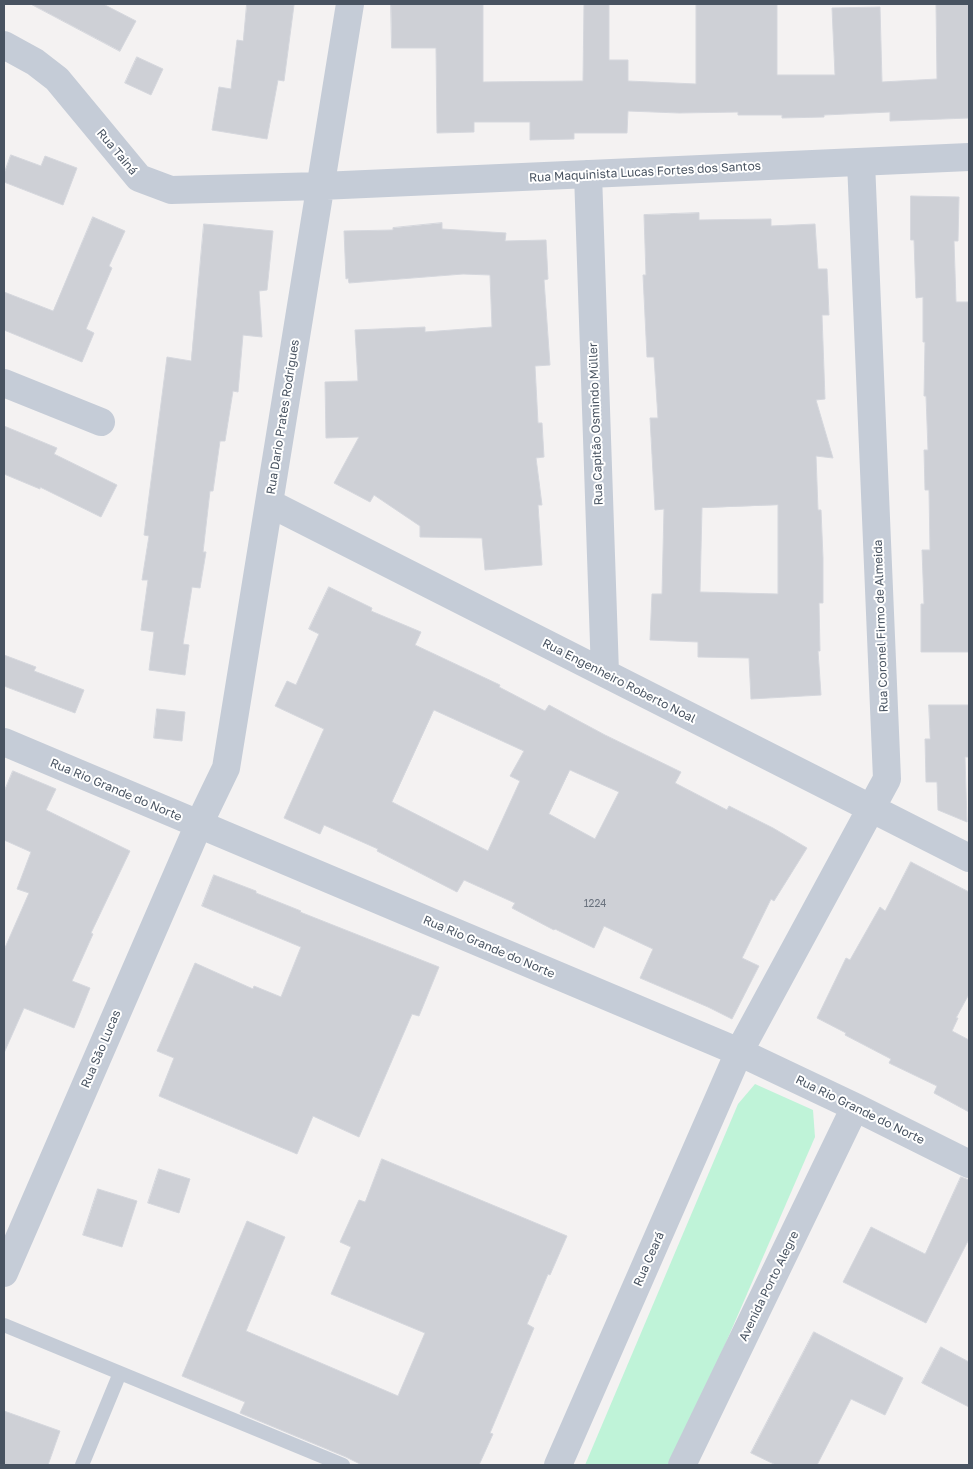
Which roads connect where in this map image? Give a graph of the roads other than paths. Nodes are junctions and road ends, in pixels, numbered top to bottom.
1 (350, 4) edge
2 (4, 45) edge
3 (969, 157) edge
4 (861, 162) junction
5 (588, 174) junction
6 (320, 186) junction
7 (4, 383) edge
8 (101, 422) dead end
9 (269, 503) junction
10 (605, 673) junction
11 (4, 742) edge
12 (871, 808) junction
13 (199, 824) junction
14 (969, 858) edge
15 (739, 1052) junction
16 (855, 1107) junction
17 (969, 1164) edge
18 (4, 1274) edge
19 (4, 1325) edge
20 (120, 1373) junction
21 (82, 1465) edge
22 (343, 1465) edge
23 (558, 1465) edge
24 (682, 1465) edge

1 - 6 street, Rua Dario Prates Rodrigues
2 - 6 street, Rua Tainá
3 - 4 street, Rua Maquinista Lucas Fortes dos Santos
4 - 5 street, Rua Maquinista Lucas Fortes dos Santos
4 - 12 street, Rua Coronel Firmo de Almeida
5 - 6 street, Rua Maquinista Lucas Fortes dos Santos
5 - 10 street, Rua Capitão Osmindo Müller
6 - 9 street, Rua Dario Prates Rodrigues
7 - 8 street
9 - 10 street, Rua Engenheiro Roberto Noal
9 - 13 street, Rua Dario Prates Rodrigues
10 - 12 street, Rua Engenheiro Roberto Noal
11 - 13 street, Rua Rio Grande do Norte
12 - 14 street, Rua Engenheiro Roberto Noal
12 - 15 street, Rua Coronel Firmo de Almeida
13 - 15 street, Rua Rio Grande do Norte
13 - 18 street, Rua São Lucas
15 - 16 street, Rua Rio Grande do Norte
15 - 23 street, Rua Ceará
16 - 17 street, Rua Rio Grande do Norte
16 - 24 street, Avenida Porto Alegre
19 - 20 lane
20 - 21 lane
20 - 22 lane

